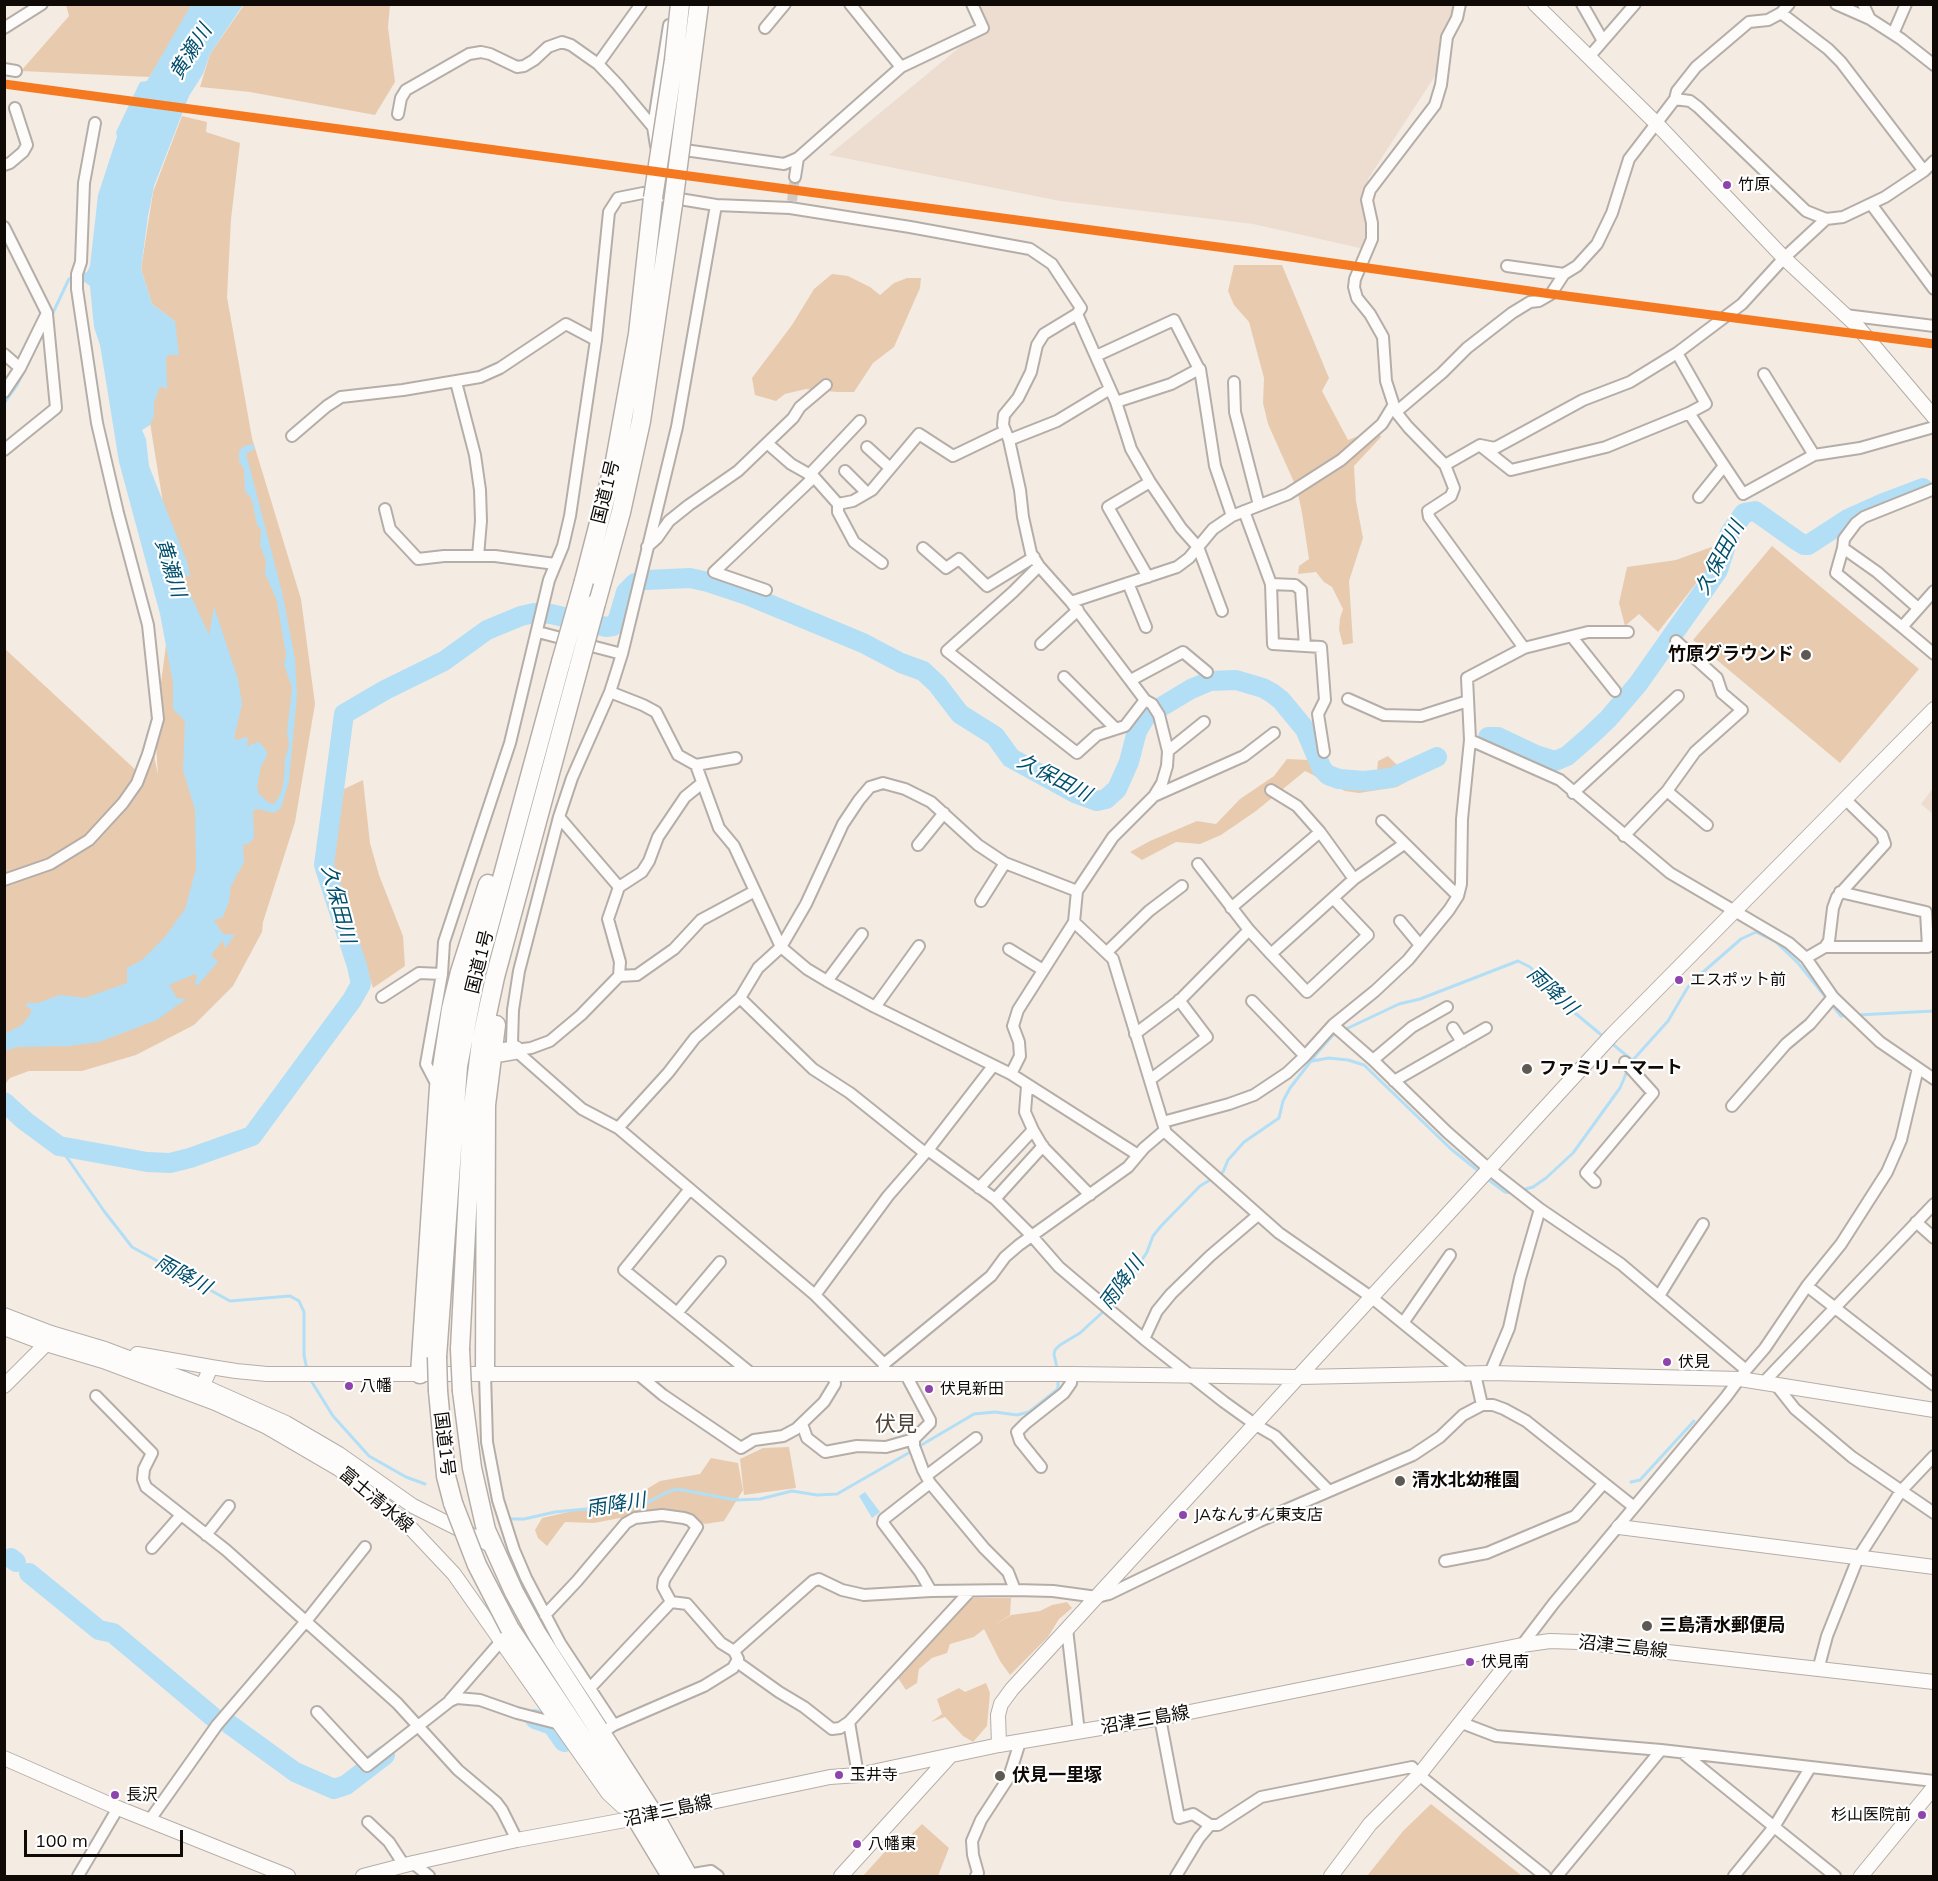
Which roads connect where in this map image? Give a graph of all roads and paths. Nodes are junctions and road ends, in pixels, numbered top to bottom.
1 (42, 4) edge
2 (641, 4) edge
3 (672, 4) edge
4 (680, 4) edge
5 (699, 4) edge
6 (785, 4) edge
7 (850, 4) edge
8 (972, 4) edge
9 (1460, 4) edge
10 (1535, 4) edge
11 (1582, 4) edge
12 (1635, 4) edge
13 (1836, 4) edge
14 (1863, 4) edge
15 (1906, 4) edge
16 (1785, 9) edge
17 (1870, 20) junction
18 (4, 28) edge
19 (765, 28) dead end
20 (1893, 34) junction
21 (1603, 41) junction
22 (1589, 57) junction
23 (598, 64) junction
24 (1934, 65) edge
25 (901, 67) junction
26 (4, 69) edge
27 (16, 71) dead end
28 (1674, 99) junction
29 (15, 108) dead end
30 (398, 114) dead end
31 (95, 123) dead end
32 (1656, 124) junction
33 (654, 127) junction
34 (798, 158) junction
35 (1934, 161) edge
36 (4, 165) edge
37 (1924, 171) junction
38 (795, 177) tunnel mouth
39 (1871, 204) junction
40 (716, 205) junction
41 (1826, 219) junction
42 (6, 233) edge
43 (1785, 258) junction
44 (1507, 266) dead end
45 (1564, 274) junction
46 (1933, 286) edge
47 (47, 313) junction
48 (1077, 314) junction
49 (1845, 315) junction
50 (1934, 326) edge
51 (596, 340) junction
52 (1677, 353) junction
53 (4, 354) edge
54 (1096, 356) junction
55 (20, 368) junction
56 (1200, 369) junction
57 (1764, 374) dead end
58 (456, 382) junction
59 (1234, 382) dead end
60 (826, 385) dead end
61 (1110, 389) junction
62 (4, 392) edge
63 (1116, 402) junction
64 (1395, 409) junction
65 (1689, 413) junction
66 (1934, 417) edge
67 (860, 421) dead end
68 (1934, 427) edge
69 (292, 436) dead end
70 (1007, 436) junction
71 (767, 443) junction
72 (1480, 445) junction
73 (867, 447) dead end
74 (4, 450) edge
75 (1814, 455) junction
76 (1445, 465) junction
77 (1724, 466) junction
78 (890, 468) junction
79 (845, 471) dead end
80 (812, 476) junction
81 (1150, 482) junction
82 (1934, 489) edge
83 (867, 493) junction
84 (1700, 496) dead end
85 (838, 504) junction
86 (1259, 506) junction
87 (385, 509) dead end
88 (1244, 511) junction
89 (1232, 516) junction
90 (647, 547) junction
91 (1198, 547) junction
92 (923, 548) dead end
93 (1843, 548) junction
94 (478, 556) junction
95 (1036, 562) junction
96 (882, 563) dead end
97 (555, 564) junction
98 (1148, 577) junction
99 (1128, 583) junction
100 (1271, 585) junction
101 (766, 590) dead end
102 (1934, 591) edge
103 (1075, 606) junction
104 (1918, 608) junction
105 (1222, 611) dead end
106 (1146, 627) dead end
107 (1902, 627) junction
108 (538, 632) junction
109 (1628, 632) dead end
110 (1572, 637) junction
111 (1676, 641) dead end
112 (1041, 644) dead end
113 (1305, 646) junction
114 (1524, 648) junction
115 (622, 654) junction
116 (1934, 654) edge
117 (570, 664) junction
118 (1207, 672) dead end
119 (1064, 677) dead end
120 (1131, 680) junction
121 (1615, 691) dead end
122 (610, 692) junction
123 (1678, 696) dead end
124 (1348, 699) dead end
125 (1468, 701) junction
126 (1148, 702) junction
127 (1934, 709) edge
128 (1204, 722) dead end
129 (1116, 729) junction
130 (1274, 733) dead end
131 (1470, 740) junction
132 (1168, 752) junction
133 (1324, 752) dead end
134 (736, 758) dead end
135 (696, 765) junction
136 (701, 784) junction
137 (1271, 790) dead end
138 (1667, 791) junction
139 (1574, 793) junction
140 (1154, 796) junction
141 (1845, 799) junction
142 (944, 813) junction
143 (559, 817) junction
144 (1382, 821) dead end
145 (517, 823) junction
146 (1707, 825) dead end
147 (1320, 832) junction
148 (1624, 836) junction
149 (1404, 844) junction
150 (918, 845) dead end
151 (1005, 863) junction
152 (1198, 864) dead end
153 (1354, 879) junction
154 (4, 880) edge
155 (1182, 886) dead end
156 (619, 887) junction
157 (755, 891) junction
158 (1077, 891) junction
159 (1840, 892) junction
160 (1458, 896) junction
161 (1333, 898) junction
162 (981, 901) dead end
163 (1231, 908) junction
164 (1734, 910) junction
165 (1400, 921) dead end
166 (1074, 922) junction
167 (1249, 930) junction
168 (506, 933) junction
169 (862, 934) dead end
170 (1420, 945) junction
171 (919, 946) dead end
172 (781, 947) junction
173 (1825, 947) junction
174 (1009, 949) dead end
175 (1107, 952) junction
176 (1271, 954) junction
177 (1806, 958) junction
178 (1043, 970) junction
179 (442, 974) junction
180 (619, 976) junction
181 (827, 981) junction
182 (382, 997) dead end
183 (1833, 997) junction
184 (740, 998) junction
185 (1179, 1000) junction
186 (1252, 1001) dead end
187 (875, 1007) junction
188 (1447, 1007) dead end
189 (1333, 1025) junction
190 (1453, 1028) dead end
191 (1486, 1028) dead end
192 (1135, 1034) junction
193 (1462, 1042) junction
194 (515, 1050) junction
195 (492, 1054) junction
196 (1305, 1056) junction
197 (1374, 1060) junction
198 (1625, 1062) dead end
199 (993, 1066) junction
200 (1918, 1068) junction
201 (1011, 1074) junction
202 (1150, 1079) junction
203 (1934, 1079) edge
204 (1394, 1081) junction
205 (1027, 1086) junction
206 (439, 1087) junction
207 (1732, 1106) dead end
208 (1163, 1127) junction
209 (618, 1128) junction
210 (1033, 1130) junction
211 (1043, 1146) junction
212 (927, 1151) junction
213 (1138, 1155) junction
214 (1489, 1169) junction
215 (1595, 1182) dead end
216 (979, 1188) junction
217 (690, 1189) junction
218 (1090, 1195) junction
219 (995, 1199) junction
220 (1934, 1204) edge
221 (1540, 1209) junction
222 (1258, 1215) junction
223 (1916, 1222) junction
224 (1703, 1224) dead end
225 (1032, 1235) junction
226 (1934, 1238) edge
227 (1450, 1255) dead end
228 (720, 1262) dead end
229 (1807, 1286) junction
230 (815, 1295) junction
231 (1659, 1296) junction
232 (1371, 1297) junction
233 (1835, 1309) junction
234 (677, 1313) junction
235 (4, 1315) edge
236 (1403, 1323) junction
237 (4, 1328) edge
238 (48, 1338) junction
239 (1144, 1339) junction
240 (105, 1349) junction
241 (89, 1357) junction
242 (211, 1367) junction
243 (884, 1369) junction
244 (1490, 1373) junction
245 (420, 1374) junction
246 (485, 1374) junction
247 (834, 1374) junction
248 (1072, 1374) junction
249 (639, 1375) junction
250 (753, 1375) junction
251 (1190, 1375) junction
252 (1471, 1375) junction
253 (1743, 1375) junction
254 (906, 1376) junction
255 (1299, 1377) junction
256 (1769, 1384) junction
257 (1934, 1385) edge
258 (4, 1386) edge
259 (200, 1391) junction
260 (96, 1396) dead end
261 (1482, 1405) junction
262 (1934, 1410) edge
263 (802, 1424) junction
264 (1256, 1425) junction
265 (976, 1438) dead end
266 (914, 1439) junction
267 (1934, 1456) edge
268 (1041, 1467) dead end
269 (928, 1480) junction
270 (1604, 1483) junction
271 (1329, 1491) junction
272 (1901, 1491) junction
273 (229, 1506) dead end
274 (1634, 1507) junction
275 (1934, 1513) edge
276 (181, 1515) junction
277 (1619, 1527) junction
278 (206, 1535) junction
279 (493, 1546) junction
280 (365, 1547) dead end
281 (152, 1548) dead end
282 (1858, 1558) junction
283 (1445, 1561) dead end
284 (1934, 1567) edge
285 (1015, 1590) junction
286 (931, 1591) junction
287 (970, 1591) junction
288 (1097, 1597) junction
289 (671, 1602) junction
290 (544, 1615) junction
291 (307, 1620) junction
292 (1067, 1629) junction
293 (506, 1634) junction
294 (1522, 1645) junction
295 (736, 1657) junction
296 (1818, 1670) junction
297 (1934, 1682) edge
298 (590, 1688) junction
299 (450, 1701) junction
300 (317, 1712) dead end
301 (1160, 1718) junction
302 (849, 1722) junction
303 (1462, 1723) junction
304 (560, 1724) junction
305 (419, 1726) junction
306 (608, 1729) junction
307 (1079, 1732) junction
308 (1020, 1742) junction
309 (999, 1745) junction
310 (1661, 1750) junction
311 (1682, 1753) junction
312 (951, 1756) junction
313 (4, 1758) edge
314 (1810, 1768) junction
315 (858, 1774) junction
316 (1419, 1775) junction
317 (1934, 1781) edge
318 (1934, 1787) edge
319 (118, 1808) junction
320 (654, 1815) junction
321 (636, 1818) junction
322 (149, 1821) junction
323 (368, 1822) dead end
324 (1210, 1825) junction
325 (1774, 1827) junction
326 (517, 1839) junction
327 (409, 1864) junction
328 (78, 1876) edge
329 (288, 1876) edge
330 (363, 1876) edge
331 (429, 1876) edge
332 (682, 1876) edge
333 (718, 1876) edge
334 (841, 1876) edge
335 (976, 1876) edge
336 (1176, 1876) edge
337 (1331, 1876) edge
338 (1545, 1876) edge
339 (1557, 1876) edge
340 (1734, 1876) edge
341 (1835, 1876) edge
342 (1861, 1876) edge

1 - 18 street
2 - 23 street
3 - 33 street
4 - 117 highway, 国道1号, bridge
5 - 117 highway, 国道1号, bridge
6 - 19 street
7 - 25 street
8 - 25 street
9 - 64 street
10 - 22 street
11 - 21 street
12 - 21 street
13 - 17 street
14 - 17 street
15 - 20 street
16 - 28 street
16 - 37 street
17 - 20 street
20 - 24 street
21 - 22 street
22 - 32 street
23 - 30 street
23 - 33 street
25 - 34 street
26 - 27 street
28 - 32 street
28 - 41 street
29 - 36 street
31 - 154 street
32 - 43 street
32 - 45 street
33 - 34 street
34 - 38 street
35 - 37 street
37 - 39 street
39 - 41 street
39 - 46 street
40 - 48 street
40 - 51 street
40 - 90 street
41 - 43 street
42 - 47 street
43 - 49 street
43 - 52 street
44 - 45 street
45 - 64 street
47 - 55 street
47 - 74 street
48 - 54 street
48 - 70 street
49 - 50 street
49 - 66 street
51 - 58 street
51 - 97 street
52 - 65 street
52 - 72 street
53 - 55 street
54 - 56 street
54 - 61 street
55 - 62 street
56 - 63 street
56 - 89 street
57 - 75 street
58 - 69 street
58 - 94 street
59 - 86 street
60 - 71 street
61 - 63 street
61 - 70 street
63 - 81 street
64 - 76 street
64 - 86 street
65 - 72 street
65 - 77 street
67 - 80 street
68 - 75 street
70 - 78 street
70 - 95 street
71 - 80 street
71 - 90 street
72 - 76 street
73 - 78 street
75 - 77 street
76 - 114 street
77 - 84 street
78 - 83 street
79 - 83 street
80 - 85 street
80 - 101 street
81 - 91 street
81 - 98 street
82 - 93 street
83 - 85 street
85 - 96 street
86 - 88 street
87 - 94 street
88 - 89 street
88 - 100 street
89 - 91 street
90 - 115 street
91 - 98 street
91 - 105 street
92 - 95 street
93 - 104 street
93 - 107 street
94 - 97 street
95 - 103 street
95 - 129 street
97 - 108 street
98 - 99 street
99 - 103 street
99 - 106 street
100 - 113 street
100 - 113 street
102 - 104 street
103 - 112 street
103 - 120 street
104 - 107 street
107 - 116 street
108 - 115 street
108 - 179 street
109 - 110 street
110 - 114 street
110 - 121 street
111 - 138 street
113 - 133 street
114 - 125 street
115 - 122 street
117 - 145 highway, 国道1号
117 - 168 highway, 国道1号
118 - 120 street
119 - 129 street
120 - 126 street
122 - 135 street
122 - 143 street
123 - 139 street
124 - 125 street
125 - 131 street
126 - 129 street
126 - 132 street
127 - 141 street
128 - 132 street
130 - 140 street
131 - 139 street
131 - 160 street
132 - 140 street
134 - 135 street
135 - 136 street
136 - 156 street
136 - 157 street
137 - 147 street
138 - 146 street
138 - 148 street
139 - 148 street
140 - 158 street
141 - 159 street
141 - 164 street
142 - 150 street
142 - 151 street
142 - 172 street
143 - 156 street
143 - 194 street
144 - 149 street
145 - 206 highway
145 - 293 highway, 国道1号, bridge
147 - 153 street
147 - 163 street
148 - 164 street
149 - 153 street
149 - 160 street
151 - 158 street
151 - 162 street
152 - 163 street
153 - 161 street
155 - 175 street
156 - 180 street
157 - 172 street
157 - 180 street
158 - 166 street
159 - 173 street
159 - 173 street
160 - 170 street
161 - 176 street
161 - 176 street
163 - 167 street
164 - 177 street
164 - 214 street
165 - 170 street
166 - 175 street
166 - 178 street
167 - 176 street
167 - 185 street
168 - 195 highway
168 - 279 highway, 国道1号, bridge
169 - 181 street
170 - 189 street
171 - 187 street
172 - 181 street
172 - 184 street
173 - 177 street
174 - 178 street
175 - 192 street
177 - 183 street
178 - 201 street
179 - 182 street
179 - 206 street
180 - 194 street
181 - 187 street
183 - 200 street
183 - 207 street
184 - 209 street
184 - 212 street
185 - 192 street
185 - 202 street
186 - 196 street
187 - 199 street
188 - 197 street
189 - 196 street
189 - 197 street
190 - 193 street
191 - 193 street
192 - 202 street
193 - 204 street
194 - 195 highway
194 - 209 street
195 - 246 highway
196 - 208 street
197 - 204 street
198 - 215 street
199 - 201 street
199 - 212 street
200 - 203 street
200 - 229 street
201 - 205 street
202 - 208 street
204 - 214 street
205 - 210 street
205 - 213 street
206 - 245 highway
208 - 213 street
208 - 222 street
209 - 217 street
210 - 211 street
210 - 216 street
211 - 218 street
211 - 219 street
212 - 216 street
212 - 230 street
213 - 218 street
214 - 221 street
214 - 232 street
216 - 219 street
217 - 230 street
217 - 234 street
218 - 225 street
219 - 225 street
220 - 223 street
221 - 231 street
221 - 244 street
222 - 232 street
222 - 239 street
223 - 226 street
223 - 233 street
224 - 231 street
225 - 239 street
225 - 243 street
227 - 236 street
228 - 234 street
229 - 233 street
229 - 253 street
230 - 243 street
231 - 253 street
232 - 236 street
232 - 255 street
233 - 256 street
233 - 257 street
234 - 250 street
235 - 238 street, 富士清水線
236 - 252 street
237 - 238 street, 富士清水線
238 - 240 street, 富士清水線
238 - 241 street, 富士清水線
238 - 258 street
239 - 251 street
240 - 241 street
240 - 242 street
240 - 259 street, 富士清水線
241 - 259 street, 富士清水線
242 - 245 street
242 - 259 street
243 - 247 street
243 - 254 street
244 - 252 street
244 - 253 street
245 - 246 street
246 - 249 street
246 - 290 street
247 - 250 street
247 - 263 street
248 - 251 street
248 - 254 street
248 - 268 street
249 - 250 street
249 - 263 street
251 - 255 street
251 - 264 street
252 - 255 street
252 - 261 street
253 - 256 street
253 - 274 street
254 - 266 street
255 - 264 street
256 - 262 street
256 - 272 street
259 - 279 street, 富士清水線
259 - 293 street, 富士清水線
260 - 276 street
261 - 270 street
261 - 271 street
263 - 266 street
264 - 271 street
264 - 288 street
265 - 269 street
266 - 269 street
267 - 272 street
269 - 285 street
269 - 286 street
270 - 274 street
270 - 283 street
271 - 288 street
272 - 275 street
272 - 282 street
273 - 278 street
274 - 277 street
276 - 278 street
276 - 281 street
277 - 282 street
277 - 294 street
278 - 291 street
279 - 306 highway, 国道1号
280 - 291 street
282 - 284 street
282 - 296 street
285 - 287 street
285 - 288 street
286 - 287 street
286 - 295 street
287 - 302 street
288 - 292 street
289 - 290 street
289 - 295 street
289 - 298 street
290 - 298 street
291 - 305 street
291 - 322 street
292 - 307 street
292 - 309 street
293 - 299 street
293 - 304 street, 富士清水線
293 - 321 highway, 国道1号
294 - 296 street, 沼津三島線
294 - 301 street, 沼津三島線
294 - 303 street
295 - 302 street
295 - 306 street
296 - 297 street, 沼津三島線
298 - 306 street
299 - 304 street
299 - 305 street
300 - 305 street
301 - 307 street, 沼津三島線
301 - 324 street
302 - 315 street
303 - 310 street
303 - 316 street
304 - 321 street, 富士清水線
305 - 326 street
306 - 320 highway, 国道1号
307 - 308 street, 沼津三島線
308 - 309 street, 沼津三島線
308 - 335 street
309 - 312 street, 沼津三島線
310 - 311 street
310 - 339 street
311 - 314 street
311 - 325 street
312 - 315 street, 沼津三島線
312 - 334 street
313 - 319 street
314 - 317 street
314 - 325 street
315 - 320 street, 沼津三島線
316 - 324 street
316 - 337 street
316 - 338 street
318 - 342 street
319 - 322 street
319 - 328 street
320 - 321 street, 沼津三島線
320 - 332 highway, 国道1号
321 - 326 street, 沼津三島線
321 - 332 highway, 国道1号
322 - 329 street
323 - 327 street
324 - 336 street
325 - 340 street
325 - 341 street
326 - 327 street, 沼津三島線
327 - 330 street, 沼津三島線
327 - 331 street
332 - 333 street

